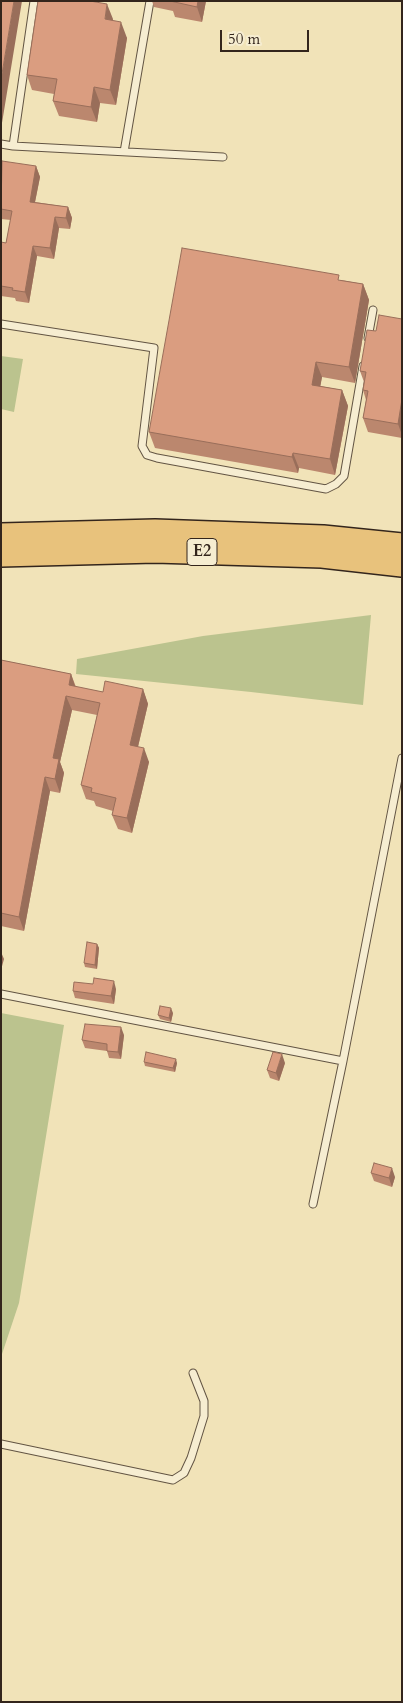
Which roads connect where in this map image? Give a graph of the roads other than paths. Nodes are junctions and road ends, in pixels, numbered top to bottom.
1 (34, 1) edge
2 (150, 1) edge
3 (1, 144) edge
4 (14, 146) junction
5 (124, 152) junction
6 (223, 157) dead end
7 (373, 310) dead end
8 (1, 324) edge
9 (366, 349) edge
10 (365, 358) edge
11 (1, 536) edge
12 (402, 546) edge
13 (1, 554) edge
14 (402, 564) edge
15 (402, 758) edge
16 (1, 994) edge
17 (343, 1061) junction
18 (313, 1204) dead end
19 (192, 1373) dead end
20 (1, 1444) edge

1 - 4 lane
2 - 5 lane
3 - 4 lane
4 - 5 lane
5 - 6 lane
7 - 9 lane
8 - 10 lane
11 - 12 highway, E2
13 - 14 highway, E2
15 - 17 lane
16 - 17 lane
17 - 18 lane
19 - 20 lane

